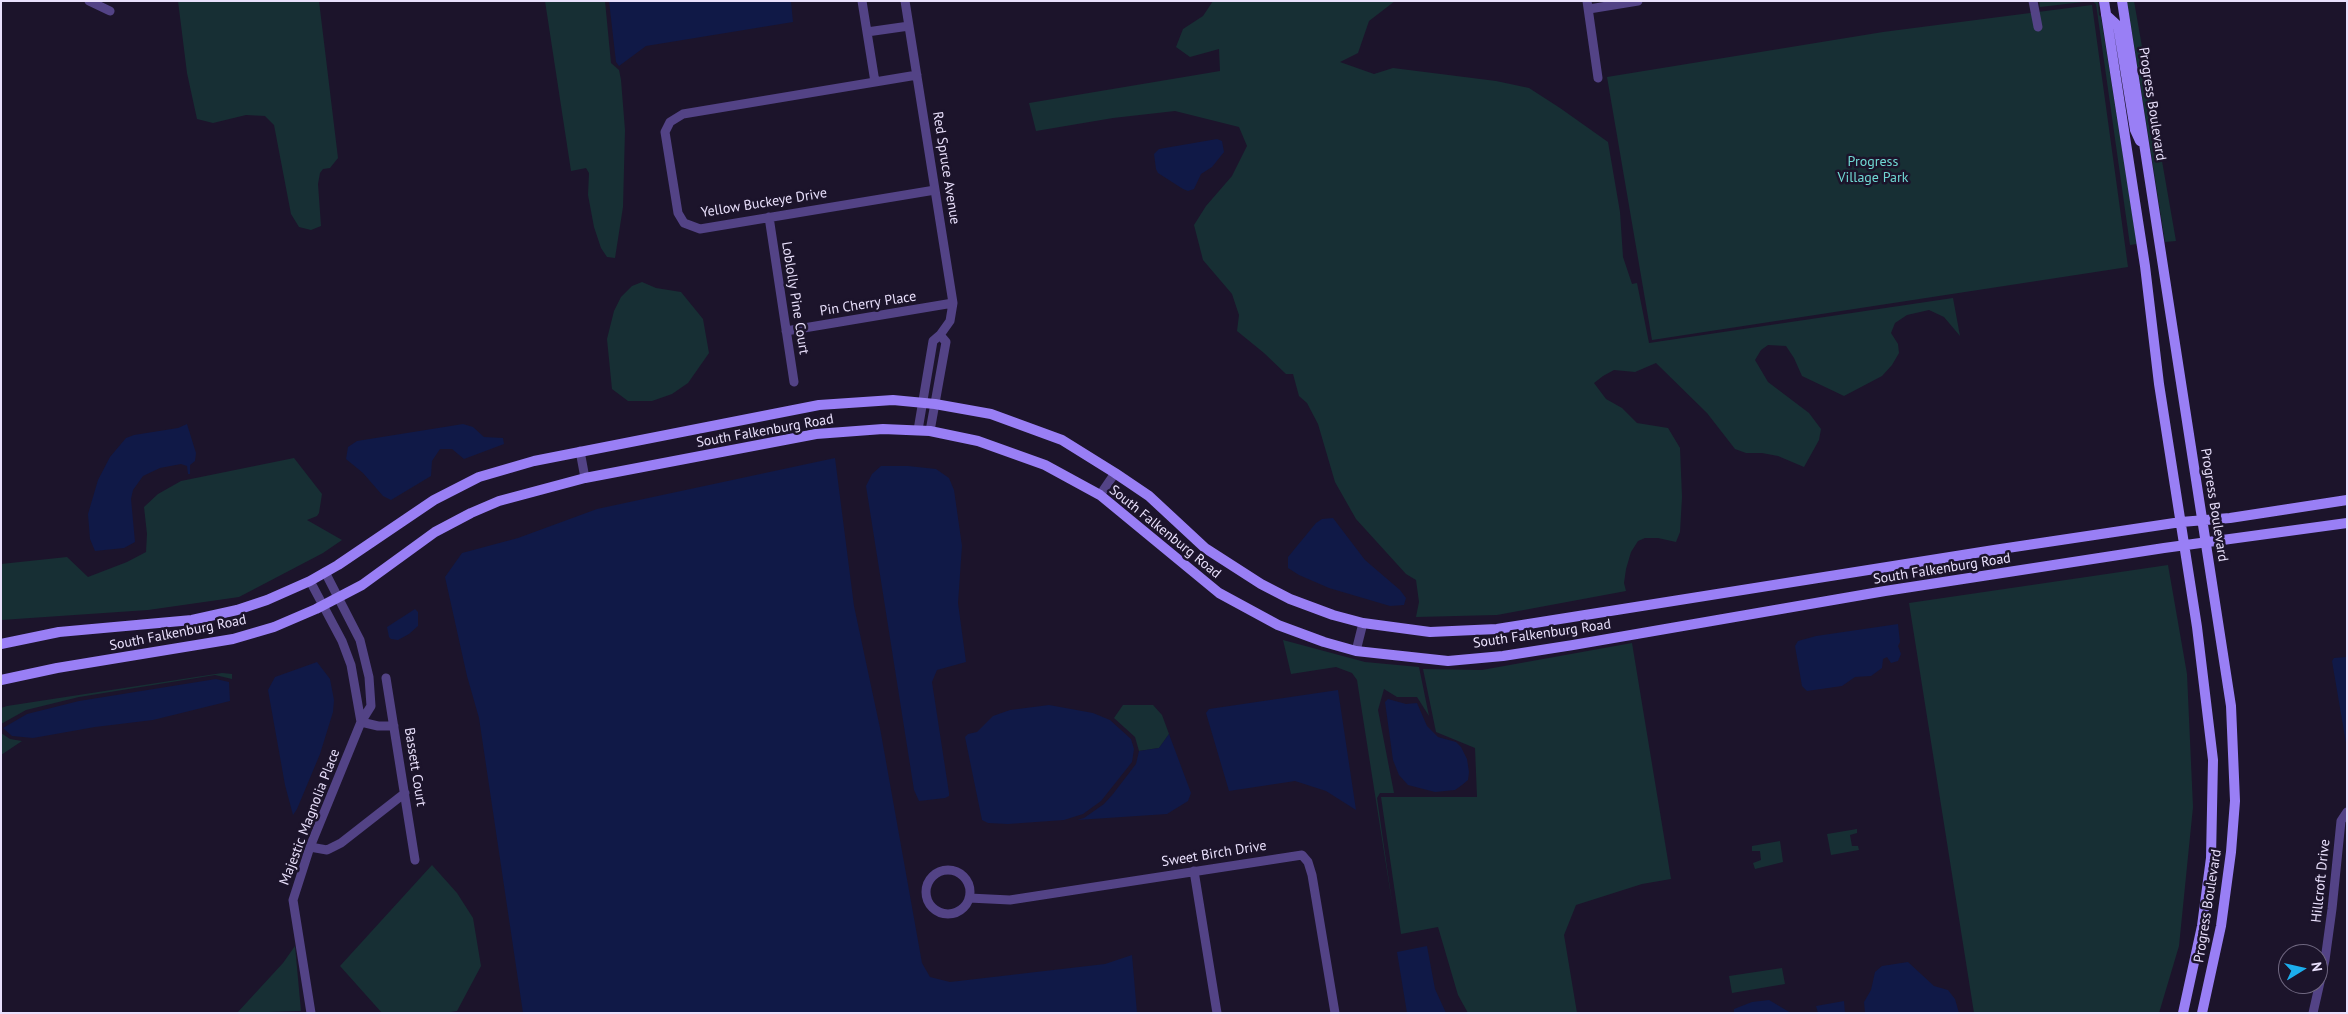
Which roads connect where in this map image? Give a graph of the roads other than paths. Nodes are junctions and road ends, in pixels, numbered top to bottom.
1 (89, 1) edge
2 (862, 1) edge
3 (905, 1) edge
4 (1638, 1) edge
5 (2033, 1) edge
6 (2104, 1) edge
7 (2117, 1) edge
8 (2122, 1) edge
9 (1588, 5) edge
10 (110, 11) dead end
11 (2106, 15) junction
12 (909, 26) junction
13 (2038, 27) dead end
14 (867, 32) junction
15 (917, 74) junction
16 (1598, 78) dead end
17 (875, 82) junction
18 (2146, 153) junction
19 (935, 190) junction
20 (769, 217) junction
21 (953, 304) junction
22 (786, 331) junction
23 (940, 335) junction
24 (930, 357) junction
25 (942, 359) junction
26 (794, 382) dead end
27 (922, 402) junction
28 (935, 404) junction
29 (918, 430) junction
30 (930, 431) junction
31 (580, 452) junction
32 (1116, 472) junction
33 (585, 478) junction
34 (1100, 495) junction
35 (2347, 500) edge
36 (2202, 520) junction
37 (2180, 522) junction
38 (2347, 523) edge
39 (2206, 543) junction
40 (2184, 545) junction
41 (325, 572) junction
42 (310, 581) junction
43 (339, 597) junction
44 (322, 606) junction
45 (1363, 623) junction
46 (1, 644) edge
47 (1356, 651) junction
48 (367, 661) junction
49 (351, 665) junction
50 (386, 678) dead end
51 (1, 680) edge
52 (361, 722) junction
53 (394, 726) junction
54 (405, 793) junction
55 (2347, 812) edge
56 (310, 847) junction
57 (415, 860) dead end
58 (1194, 872) junction
59 (969, 898) junction
60 (311, 1013) edge
61 (1217, 1013) edge
62 (1335, 1013) edge
63 (2183, 1013) edge
64 (2202, 1013) edge
65 (2313, 1013) edge

1 - 10 street
2 - 14 street
3 - 12 street, Red Spruce Avenue
4 - 9 street
5 - 13 street
6 - 11 street, Progress Boulevard
7 - 11 street
8 - 18 street, Progress Boulevard
9 - 16 street
11 - 18 street
11 - 37 street, Progress Boulevard
12 - 14 street
12 - 15 street, Red Spruce Avenue
14 - 17 street
15 - 17 street, Yellow Buckeye Drive
15 - 19 street, Red Spruce Avenue
17 - 20 street, Yellow Buckeye Drive
18 - 36 street, Progress Boulevard
19 - 20 street, Yellow Buckeye Drive
19 - 21 street, Red Spruce Avenue
20 - 22 street, Loblolly Pine Court
21 - 22 street, Pin Cherry Place
21 - 23 street, Red Spruce Avenue
22 - 26 street, Loblolly Pine Court
23 - 24 street, Red Spruce Avenue
23 - 25 street
24 - 25 street
24 - 27 street, Red Spruce Avenue
25 - 28 street
27 - 28 street, South Falkenburg Road
27 - 29 street, Red Spruce Avenue
27 - 31 street, South Falkenburg Road
28 - 30 street
28 - 32 street, South Falkenburg Road
29 - 30 street, South Falkenburg Road
29 - 33 street, South Falkenburg Road
30 - 34 street, South Falkenburg Road
31 - 33 street
31 - 41 street, South Falkenburg Road
32 - 34 street
32 - 45 street, South Falkenburg Road
33 - 43 street, South Falkenburg Road
34 - 47 street, South Falkenburg Road
35 - 36 street, South Falkenburg Road
36 - 37 street, South Falkenburg Road
36 - 39 street, Progress Boulevard
37 - 40 street, Progress Boulevard
37 - 45 street, South Falkenburg Road
38 - 39 street, South Falkenburg Road
39 - 40 street, South Falkenburg Road
39 - 64 street, Progress Boulevard
40 - 47 street, South Falkenburg Road
40 - 63 street, Progress Boulevard
41 - 42 street, South Falkenburg Road
41 - 43 street, Majestic Magnolia Place
42 - 44 street
42 - 46 street, South Falkenburg Road
43 - 44 street, South Falkenburg Road
43 - 48 street, Majestic Magnolia Place
44 - 49 street
44 - 51 street, South Falkenburg Road
45 - 47 street
48 - 49 street
48 - 52 street, Majestic Magnolia Place
49 - 52 street
50 - 53 street, Bassett Court
52 - 53 street
52 - 56 street, Majestic Magnolia Place
53 - 54 street, Bassett Court
54 - 56 street
54 - 57 street, Bassett Court
55 - 65 street, Hillcroft Drive
56 - 60 street, Majestic Magnolia Place
58 - 59 street, Sweet Birch Drive
58 - 61 street
58 - 62 street, Sweet Birch Drive
59 - 59 street

